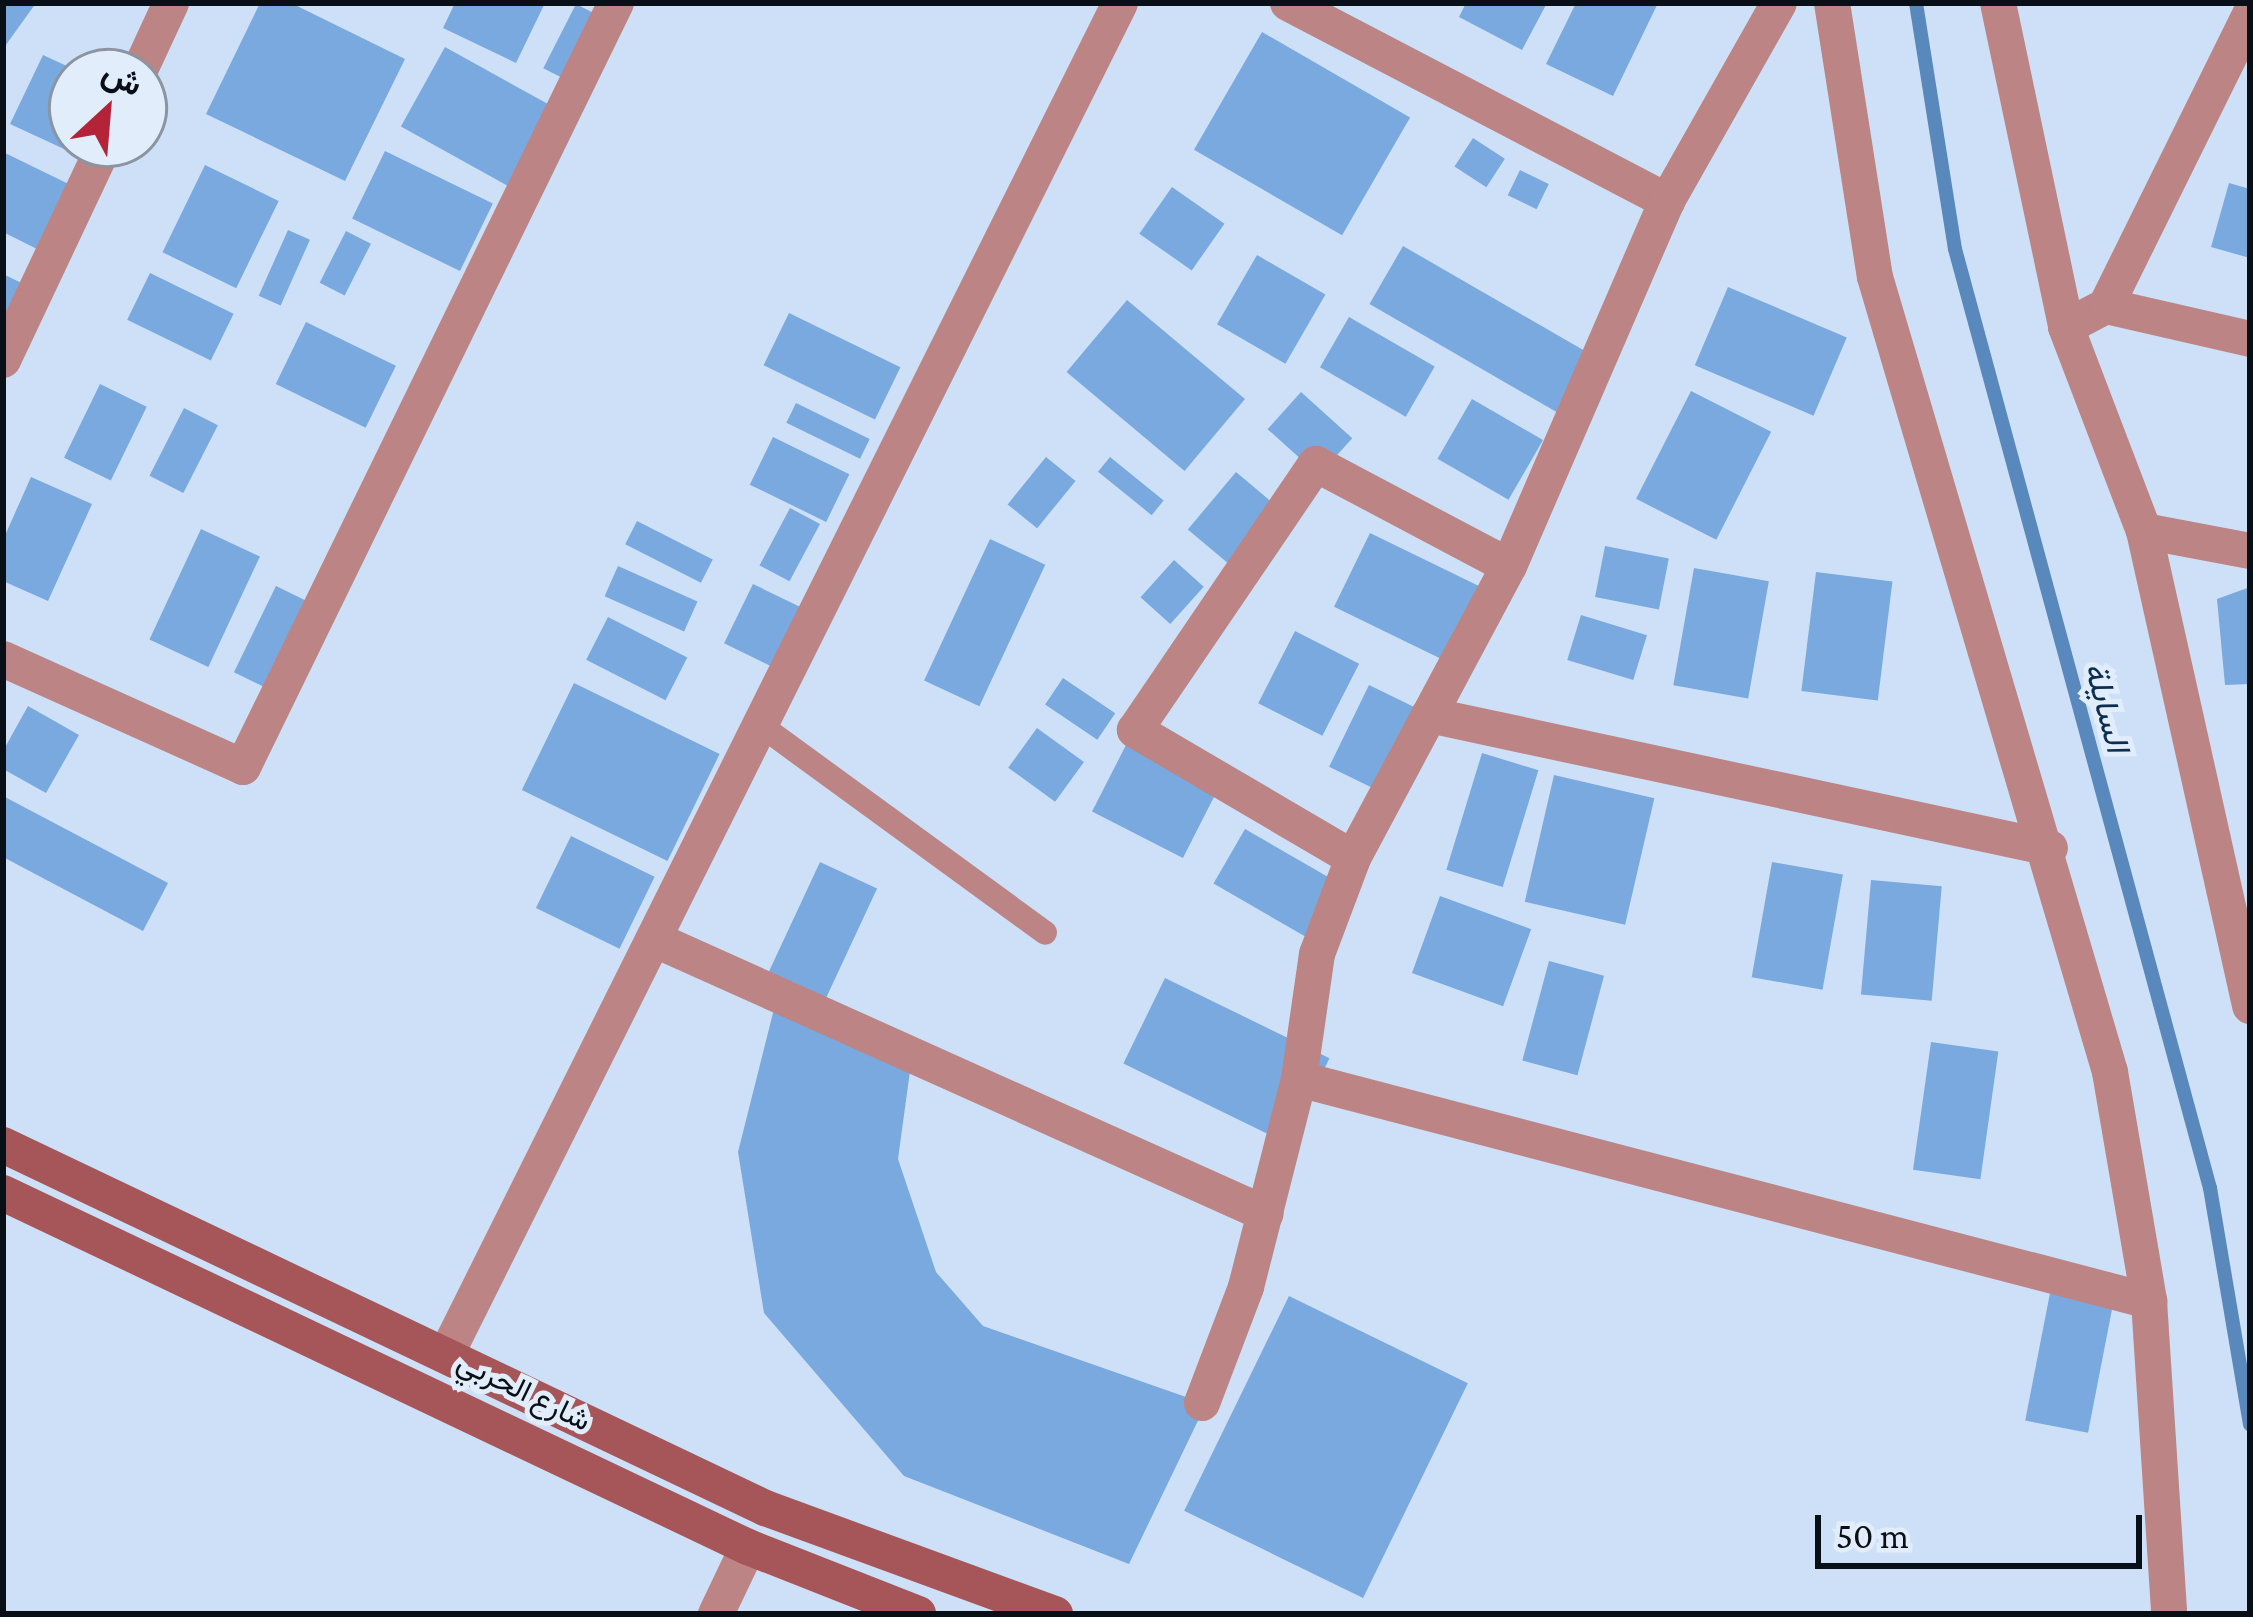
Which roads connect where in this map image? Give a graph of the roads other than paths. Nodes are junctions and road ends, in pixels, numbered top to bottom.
1 (171, 3) edge
2 (616, 3) edge
3 (1120, 3) edge
4 (1288, 3) edge
5 (1779, 3) edge
6 (1832, 3) edge
7 (1998, 3) edge
8 (2250, 15) edge
9 (150, 48) edge
10 (94, 168) edge
11 (1667, 201) junction
12 (2106, 306) junction
13 (2066, 327) junction
14 (2250, 339) edge
15 (3, 360) edge
16 (2144, 531) junction
17 (2250, 551) edge
18 (1509, 566) junction
19 (3, 658) edge
20 (1430, 715) junction
21 (763, 727) junction
22 (2050, 848) junction
23 (1352, 858) junction
24 (1045, 933) dead end
25 (658, 940) junction
26 (2247, 984) edge
27 (1299, 1079) junction
28 (3, 1145) edge
29 (3, 1193) edge
30 (1266, 1214) junction
31 (2149, 1300) junction
32 (447, 1353) junction
33 (1202, 1402) dead end
34 (748, 1547) junction
35 (716, 1614) edge
36 (918, 1614) edge
37 (1055, 1614) edge
38 (2169, 1614) edge

1 - 9 street
2 - 19 street
3 - 21 street
4 - 11 street
5 - 11 street
6 - 22 street
7 - 13 street
8 - 12 street
10 - 15 street
11 - 18 street
12 - 13 street
12 - 14 street
13 - 16 street
16 - 17 street
16 - 26 street
18 - 20 street
18 - 23 street
20 - 22 street
20 - 23 street
21 - 24 lane
21 - 25 street
22 - 31 street
23 - 27 street
25 - 30 street
25 - 32 street
27 - 30 street
27 - 31 street
28 - 32 street, شارع الحربي
29 - 34 street, شارع الحربي
30 - 33 street
31 - 38 street
32 - 37 street, شارع الحربي
34 - 35 street
34 - 36 street, شارع الحربي

